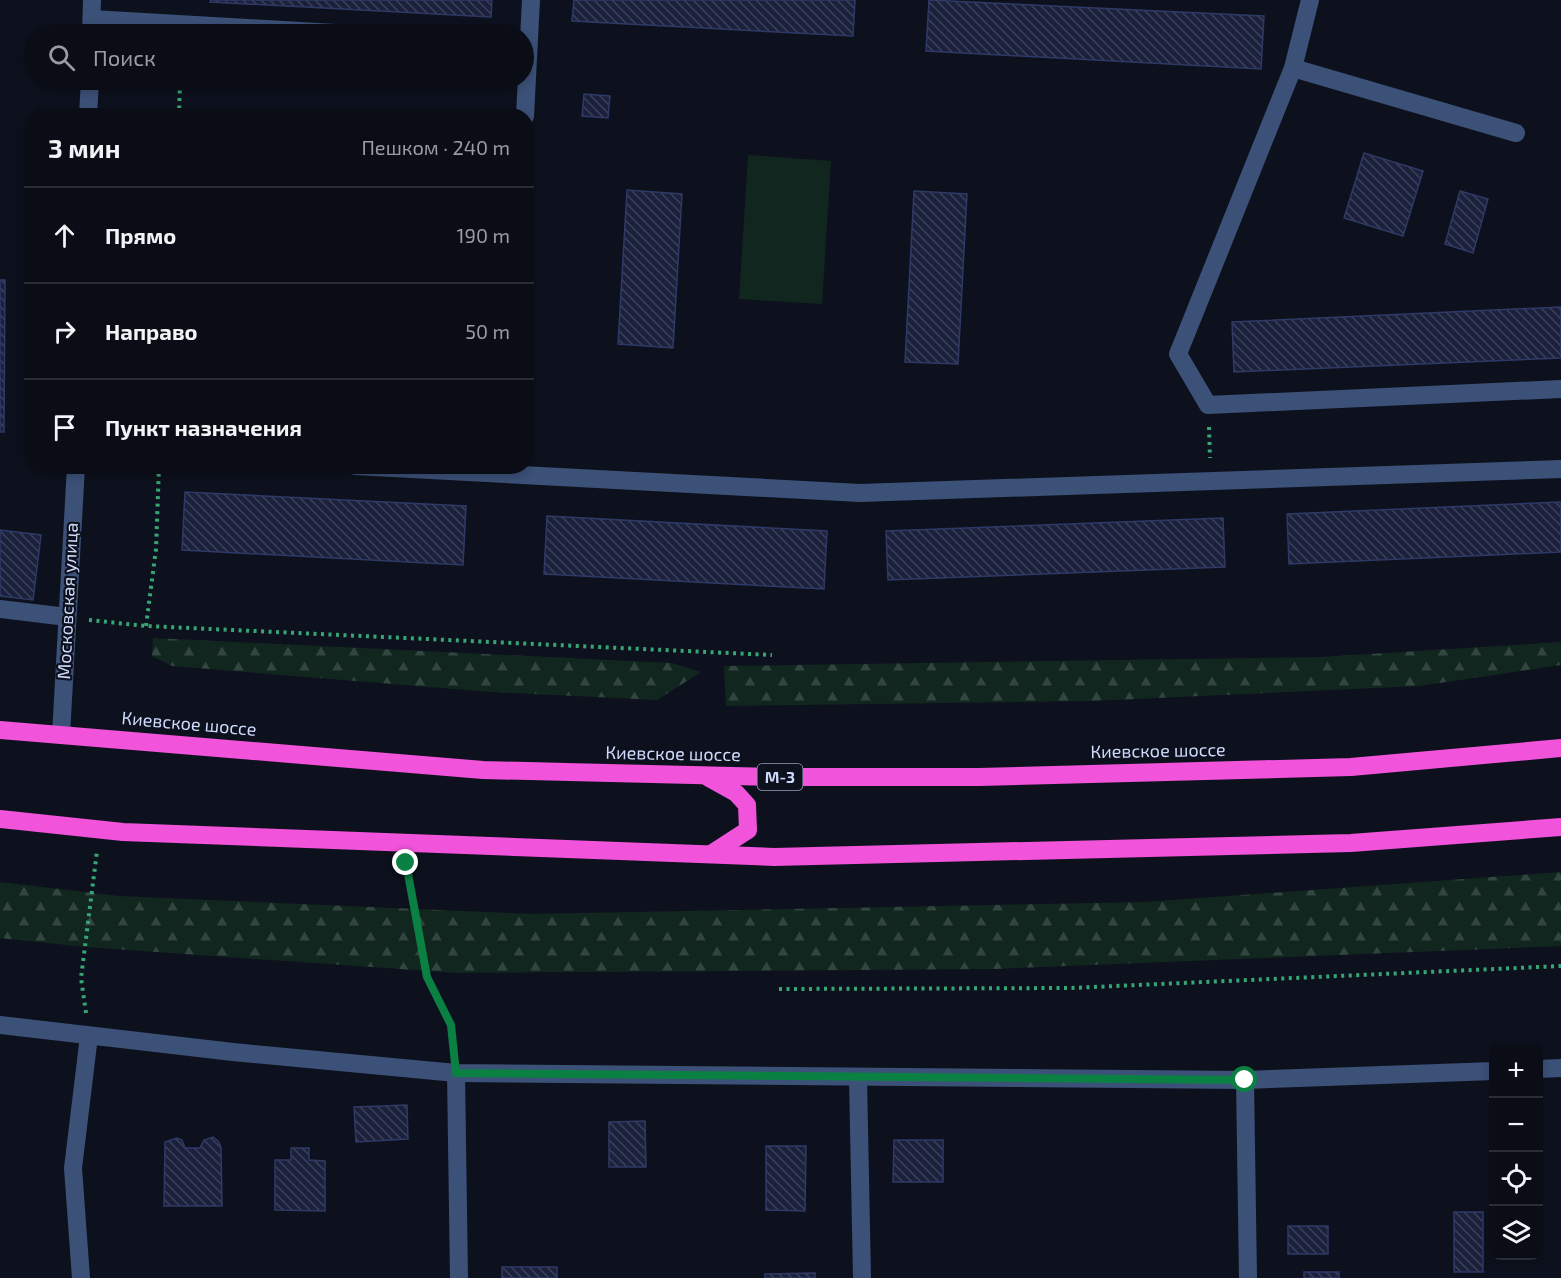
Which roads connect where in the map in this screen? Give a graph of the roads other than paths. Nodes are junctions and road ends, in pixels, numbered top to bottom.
1 (92, 0) edge
2 (531, 0) edge
3 (1310, 0) edge
4 (91, 24) edge
5 (528, 24) edge
6 (1293, 68) junction
7 (89, 90) edge
8 (525, 90) edge
9 (88, 108) edge
10 (525, 108) edge
11 (1516, 134) dead end
12 (1561, 389) edge
13 (1561, 469) edge
14 (534, 472) edge
15 (76, 474) edge
16 (0, 609) edge
17 (67, 617) junction
18 (0, 730) edge
19 (61, 735) junction
20 (1561, 748) edge
21 (704, 776) junction
22 (0, 819) edge
23 (1561, 827) edge
24 (710, 855) junction
25 (0, 1025) edge
26 (89, 1035) junction
27 (1561, 1068) edge
28 (1543, 1069) edge
29 (1489, 1071) edge
30 (456, 1073) junction
31 (858, 1078) junction
32 (1245, 1080) junction
33 (81, 1278) edge
34 (459, 1278) edge
35 (861, 1278) edge
36 (1248, 1278) edge

1 - 4 street
2 - 5 street
3 - 6 street
6 - 11 street
6 - 12 street
7 - 9 street
8 - 10 street
13 - 14 street
15 - 17 street, Московская улица
16 - 17 street
17 - 19 street, Московская улица
18 - 19 highway, Киевское шоссе / М-3
19 - 21 highway, Киевское шоссе / М-3
20 - 21 highway, Киевское шоссе / М-3
21 - 24 highway
22 - 24 highway
23 - 24 highway
25 - 26 street
26 - 30 street
26 - 33 street
27 - 28 street
29 - 32 street
30 - 31 street
30 - 34 street
31 - 32 street
31 - 35 street
32 - 36 street

